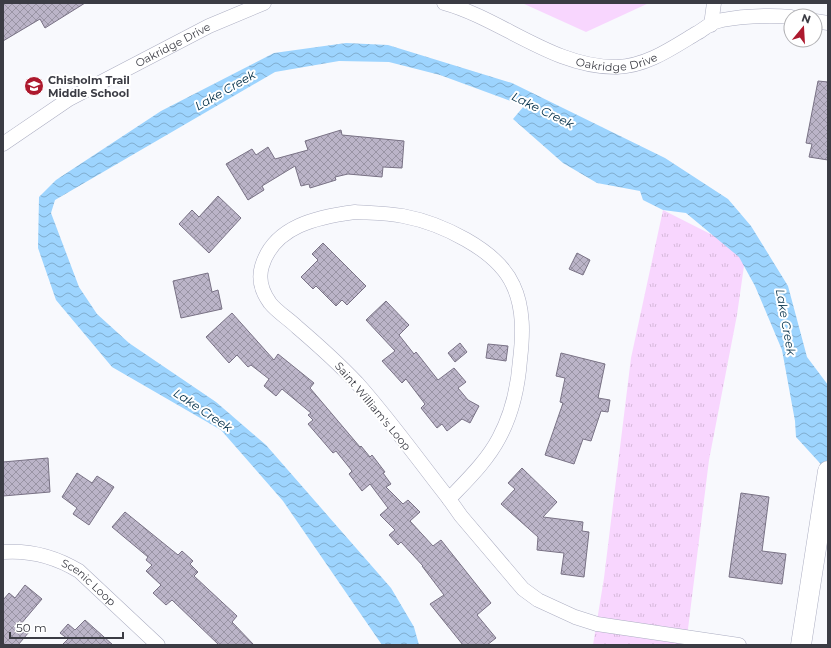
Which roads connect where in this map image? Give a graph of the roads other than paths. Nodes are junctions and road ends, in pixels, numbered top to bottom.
1 (264, 3) edge
2 (444, 3) edge
3 (714, 3) edge
4 (783, 17) edge
5 (711, 25) junction
6 (3, 144) edge
7 (828, 471) edge
8 (450, 499) junction
9 (3, 552) edge
10 (158, 645) edge
11 (739, 645) edge
12 (801, 645) edge

1 - 6 street, Oakridge Drive
2 - 5 street, Oakridge Drive
3 - 5 street
4 - 5 street, Oakridge Drive
7 - 12 street
8 - 8 street, Saint William's Loop
8 - 11 street, Saint William's Loop
9 - 10 street, Scenic Loop

